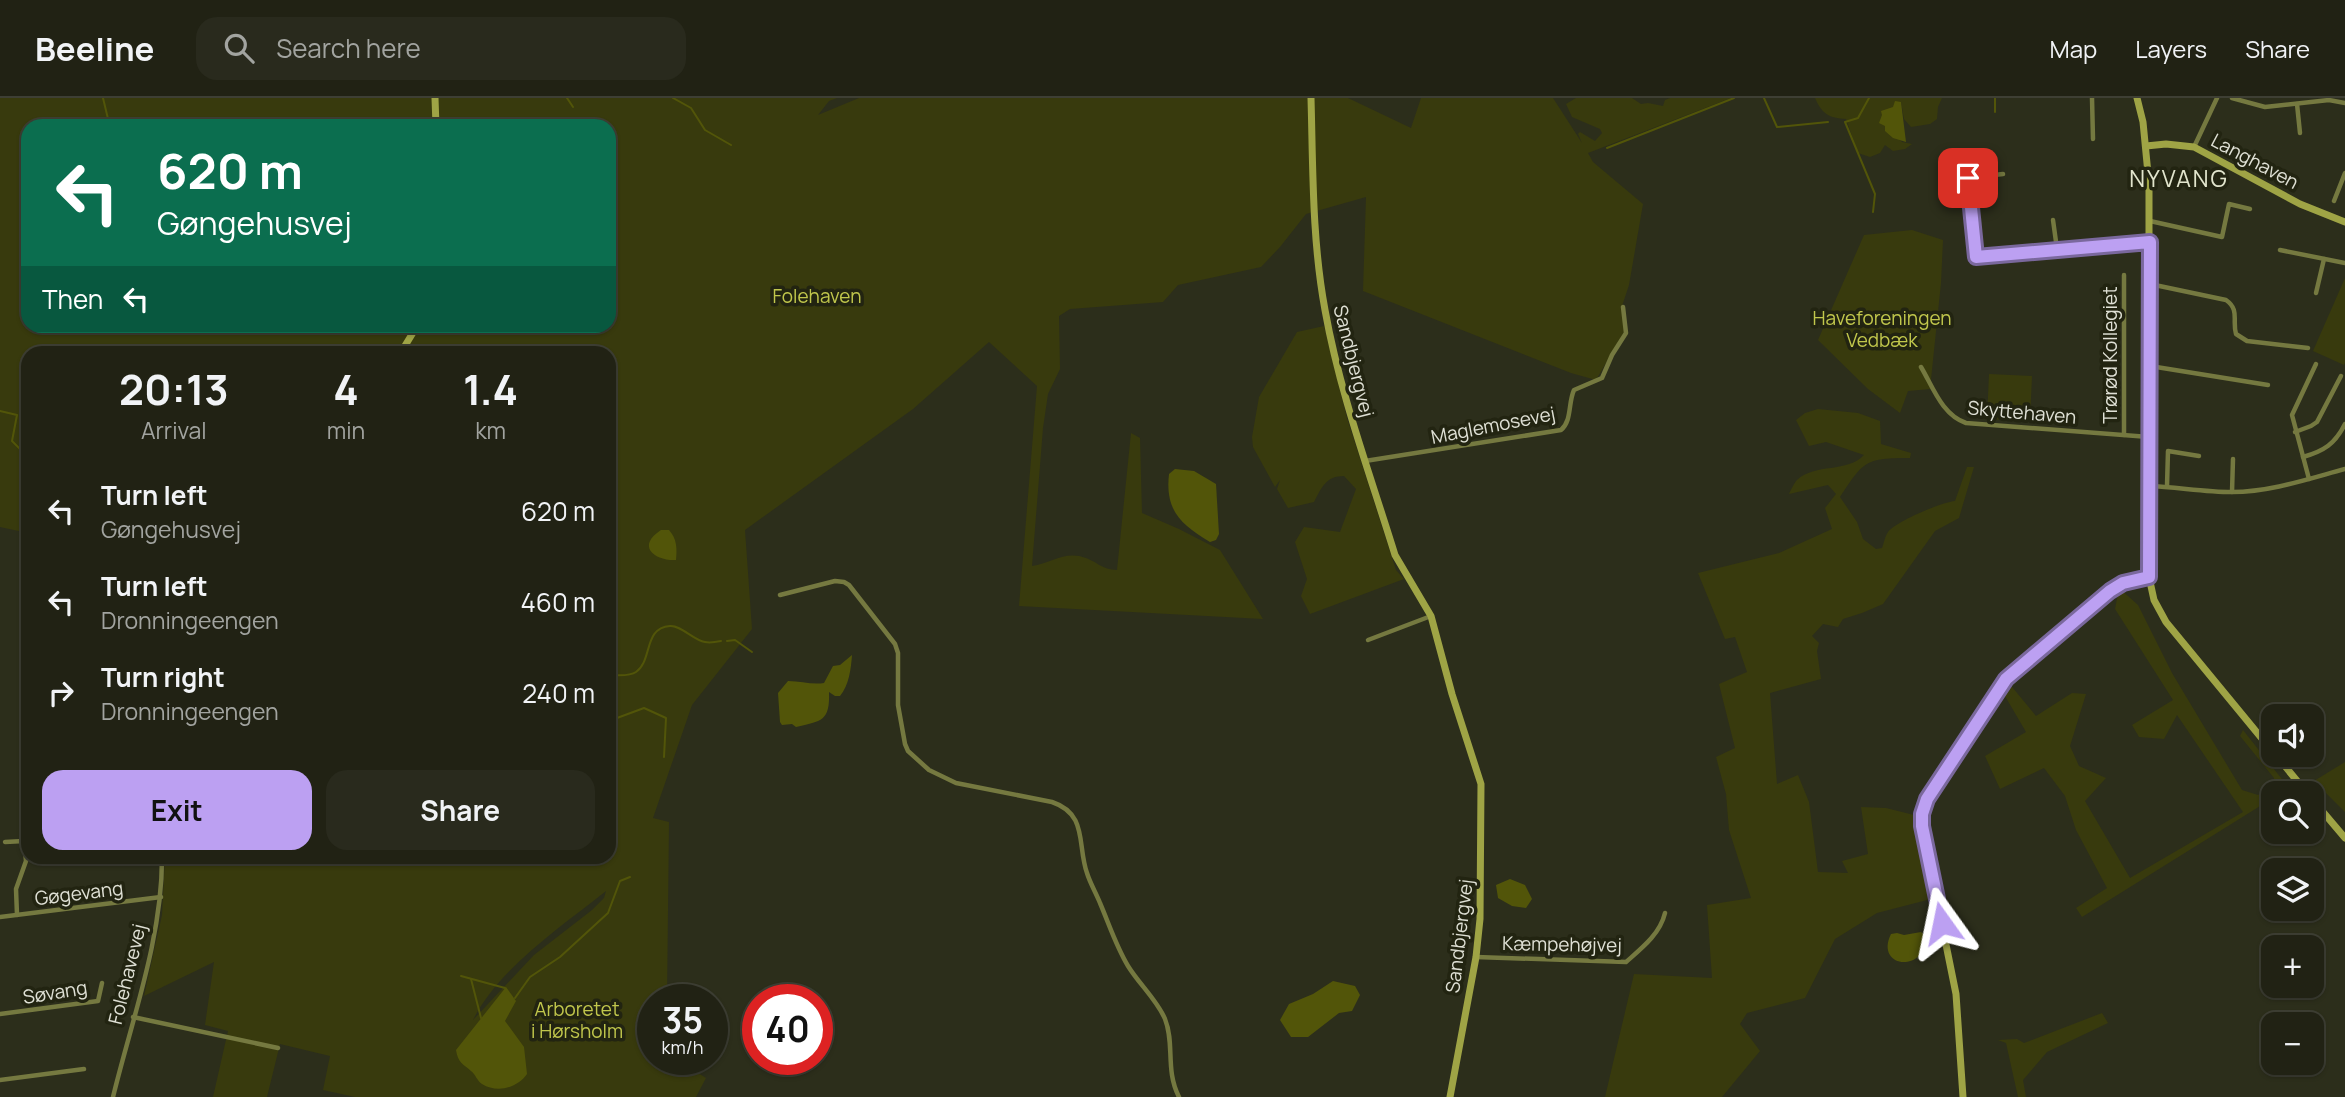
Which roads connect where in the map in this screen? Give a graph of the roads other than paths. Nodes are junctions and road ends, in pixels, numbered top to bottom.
1 (435, 98) edge
2 (1311, 98) edge
3 (2092, 98) edge
4 (2137, 98) edge
5 (2217, 98) edge
6 (2232, 98) edge
7 (2345, 103) edge
8 (2297, 104) junction
9 (436, 119) edge
10 (2300, 133) dead end
11 (2093, 139) dead end
12 (2146, 146) junction
13 (2194, 147) junction
14 (2345, 173) edge
15 (2003, 174) dead end
16 (2334, 201) dead end
17 (2250, 209) dead end
18 (2053, 220) dead end
19 (2150, 221) junction
20 (2345, 222) edge
21 (2150, 242) junction
22 (2057, 249) junction
23 (2280, 250) dead end
24 (2324, 259) junction
25 (2345, 263) edge
26 (2124, 275) dead end
27 (2150, 284) junction
28 (2316, 293) dead end
29 (1623, 307) dead end
30 (2308, 348) dead end
31 (2316, 364) dead end
32 (1921, 366) dead end
33 (2150, 366) junction
34 (2342, 376) dead end
35 (2268, 385) dead end
36 (2345, 424) edge
37 (2295, 432) junction
38 (2124, 435) junction
39 (2150, 437) junction
40 (2199, 456) dead end
41 (2303, 457) junction
42 (2233, 459) dead end
43 (1365, 461) junction
44 (2345, 469) edge
45 (2309, 479) junction
46 (2149, 486) junction
47 (2167, 486) junction
48 (2232, 492) junction
49 (2149, 577) junction
50 (780, 595) dead end
51 (1431, 616) junction
52 (1368, 640) dead end
53 (2261, 737) edge
54 (2286, 767) edge
55 (2297, 781) edge
56 (2324, 813) edge
57 (2345, 838) edge
58 (21, 840) edge
59 (5, 842) dead end
60 (25, 864) edge
61 (162, 864) edge
62 (161, 897) junction
63 (1665, 913) dead end
64 (17, 915) junction
65 (0, 917) edge
66 (1476, 957) junction
67 (102, 983) dead end
68 (0, 1014) edge
69 (133, 1017) junction
70 (278, 1048) dead end
71 (84, 1069) dead end
72 (0, 1080) edge
73 (113, 1097) edge
74 (1179, 1097) edge
75 (1450, 1097) edge
76 (1963, 1097) edge

1 - 9 street
2 - 43 street, Sandbjergvej
3 - 11 street
4 - 12 street
5 - 13 street
6 - 8 street
7 - 8 street
8 - 10 street
12 - 13 street, Langhaven
12 - 19 street
13 - 20 street, Langhaven
14 - 16 street
15 - 22 street
17 - 19 street
18 - 22 street
19 - 21 street
21 - 22 street
21 - 27 street
23 - 24 street
24 - 25 street
24 - 28 street
26 - 38 street, Trørød Kollegiet
27 - 30 street
27 - 33 street
29 - 43 street, Maglemosevej
31 - 37 street
32 - 38 street, Skyttehaven
33 - 35 street
33 - 39 street
34 - 37 street
36 - 41 street
37 - 41 street
38 - 39 street, Skyttehaven
39 - 46 street
40 - 47 street
41 - 45 street
42 - 48 street
43 - 51 street, Sandbjergvej
44 - 45 street
45 - 48 street
46 - 47 street
46 - 49 street
47 - 48 street
49 - 53 street
49 - 76 street
50 - 74 street
51 - 52 street
51 - 66 street, Sandbjergvej
54 - 55 street
56 - 57 street
58 - 59 street
60 - 64 street
61 - 62 street, Folehavevej
62 - 64 street, Gøgevang
62 - 69 street, Folehavevej
63 - 66 street, Kæmpehøjvej
64 - 65 street, Gøgevang
66 - 75 street, Sandbjergvej
67 - 68 street, Søvang
69 - 70 street
69 - 73 street, Folehavevej
71 - 72 street

